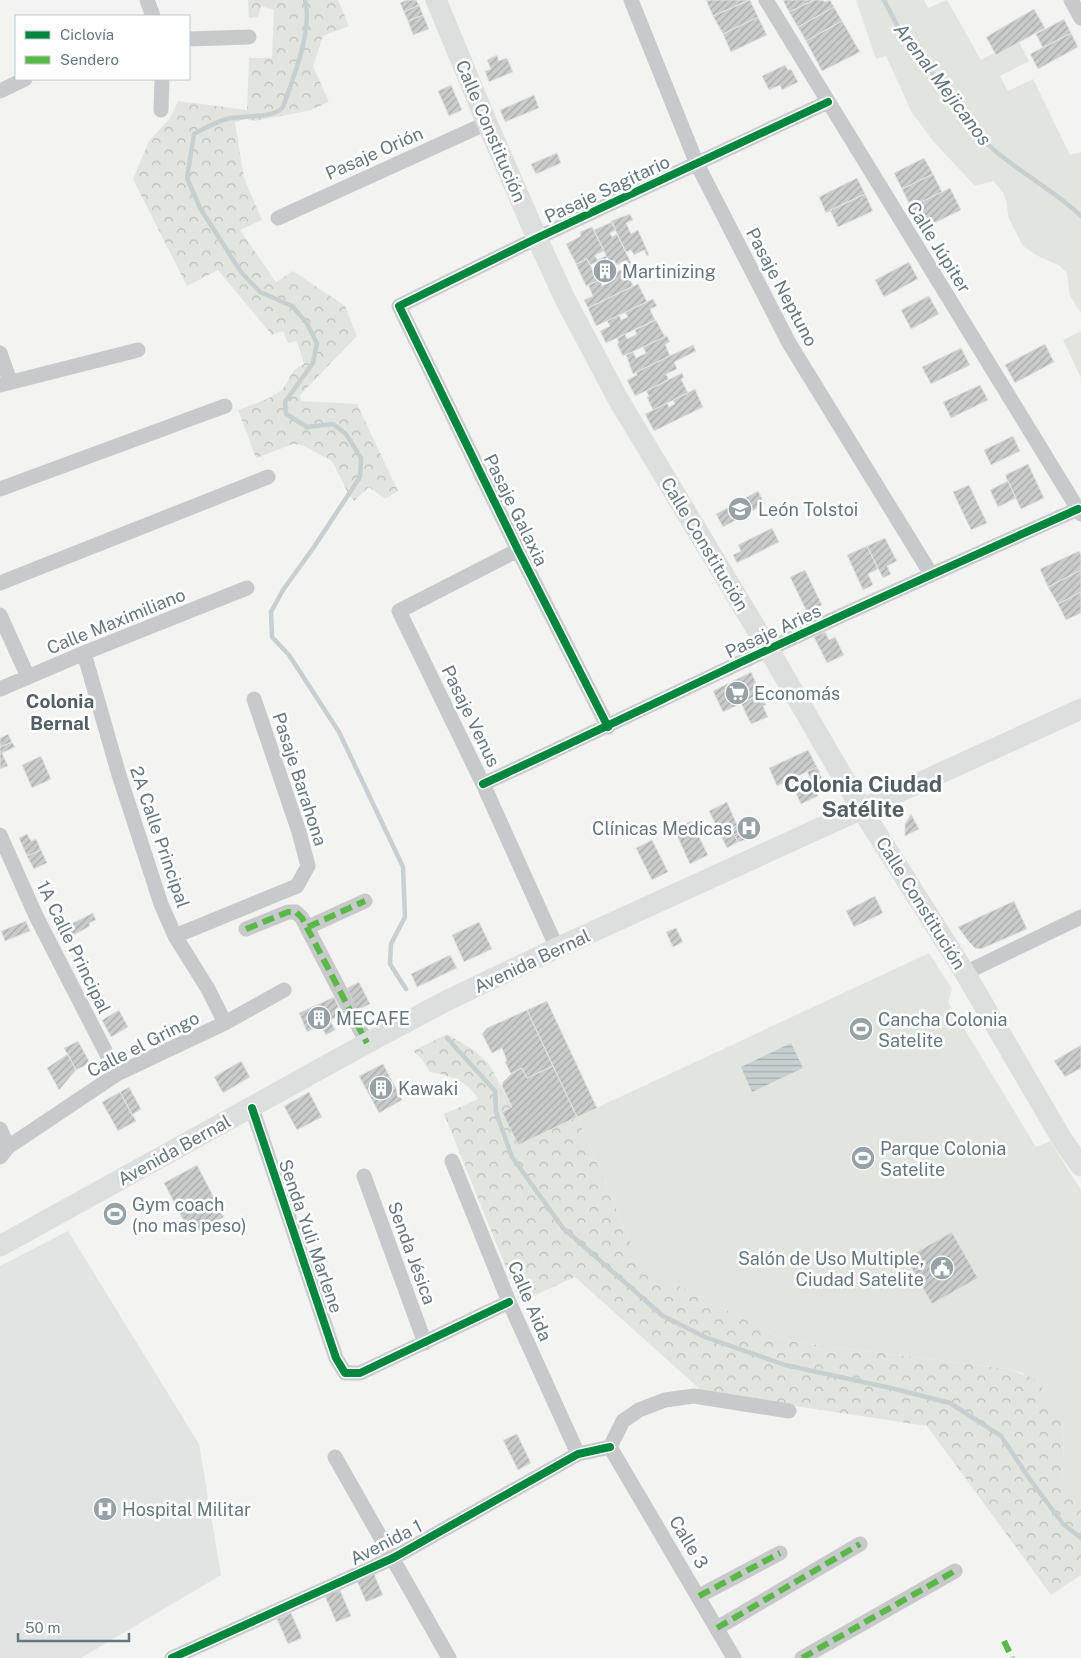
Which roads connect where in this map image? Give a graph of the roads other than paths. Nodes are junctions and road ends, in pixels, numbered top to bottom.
1 (147, 0) edge
2 (436, 0) edge
3 (631, 0) edge
4 (766, 0) edge
5 (1071, 0) edge
6 (153, 15) edge
7 (1081, 18) edge
8 (249, 37) dead end
9 (190, 39) edge
10 (23, 80) edge
11 (162, 80) edge
12 (0, 91) edge
13 (828, 102) junction
14 (161, 110) dead end
15 (487, 123) junction
16 (697, 164) junction
17 (278, 218) dead end
18 (537, 238) junction
19 (399, 306) joint
20 (138, 350) dead end
21 (0, 353) edge
22 (5, 383) edge
23 (225, 406) dead end
24 (268, 476) dead end
25 (0, 489) edge
26 (1079, 511) edge
27 (518, 550) junction
28 (931, 574) junction
29 (0, 583) edge
30 (248, 588) dead end
31 (0, 614) edge
32 (769, 650) junction
33 (84, 653) junction
34 (28, 677) junction
35 (0, 689) edge
36 (254, 699) dead end
37 (1081, 709) edge
38 (608, 727) junction
39 (483, 784) junction
40 (862, 810) junction
41 (0, 835) edge
42 (365, 901) dead end
43 (1081, 917) edge
44 (308, 927) junction
45 (246, 929) dead end
46 (175, 936) junction
47 (557, 948) junction
48 (965, 973) junction
49 (284, 990) dead end
50 (225, 1023) junction
51 (367, 1043) junction
52 (116, 1074) junction
53 (252, 1108) junction
54 (0, 1129) edge
55 (4, 1152) edge
56 (452, 1161) dead end
57 (1081, 1166) edge
58 (364, 1176) dead end
59 (0, 1246) edge
60 (509, 1302) junction
61 (425, 1343) junction
62 (789, 1411) dead end
63 (610, 1447) junction
64 (578, 1454) junction
65 (335, 1457) dead end
66 (860, 1544) dead end
67 (780, 1553) dead end
68 (393, 1558) junction
69 (955, 1571) dead end
70 (699, 1596) junction
71 (717, 1628) junction
72 (172, 1658) edge
73 (449, 1658) edge
74 (734, 1658) edge
75 (802, 1658) edge

1 - 6 street
2 - 15 main road, Calle Constitución
3 - 16 street, Pasaje Neptuno
4 - 13 street, Calle Júpiter
5 - 7 street
8 - 9 street
10 - 12 street
11 - 14 street
13 - 16 street, Pasaje Sagitario
13 - 26 street, Calle Júpiter
15 - 17 street, Pasaje Orión
15 - 18 main road, Calle Constitución
16 - 18 street, Pasaje Sagitario
16 - 28 street, Pasaje Neptuno
18 - 19 street, Pasaje Sagitario
18 - 32 main road, Calle Constitución
19 - 27 street, Pasaje Galaxia
20 - 22 street
21 - 22 street
23 - 25 street
24 - 29 street
26 - 28 street, Pasaje Aries
27 - 38 street, Pasaje Galaxia
27 - 39 street, Pasaje Venus
28 - 32 street, Pasaje Aries
30 - 33 street, Calle Maximiliano
31 - 34 street
32 - 38 street, Pasaje Aries
32 - 40 main road, Calle Constitución
33 - 34 street, Calle Maximiliano
33 - 46 street, 2A Calle Principal
34 - 35 street, Calle Maximiliano
36 - 46 street, Pasaje Barahona
37 - 40 main road, Avenida Bernal
38 - 39 street, Pasaje Aries
39 - 47 street, Pasaje Venus
40 - 47 main road, Avenida Bernal
40 - 48 main road, Calle Constitución
41 - 52 street, 1A Calle Principal
42 - 44 street
43 - 48 street
44 - 45 street
44 - 51 street
46 - 50 street, 2A Calle Principal
47 - 51 main road, Avenida Bernal
48 - 57 main road, Calle Constitución
49 - 50 street, Calle el Gringo
50 - 52 street, Calle el Gringo
51 - 53 main road, Avenida Bernal
52 - 55 street, Calle el Gringo
53 - 59 main road, Avenida Bernal
53 - 61 street, Senda Yuli Marlene
54 - 55 street
56 - 60 street, Calle Aida
58 - 61 street, Senda Jésica
60 - 61 street
60 - 64 street, Calle Aida
62 - 63 street
63 - 64 street, Avenida 1
63 - 70 street, Calle 3
64 - 68 street, Avenida 1
65 - 68 street
66 - 71 street
67 - 70 street
68 - 72 street, Avenida 1
68 - 73 street
69 - 75 street
70 - 71 street, Calle 3
71 - 74 street, Calle 3

